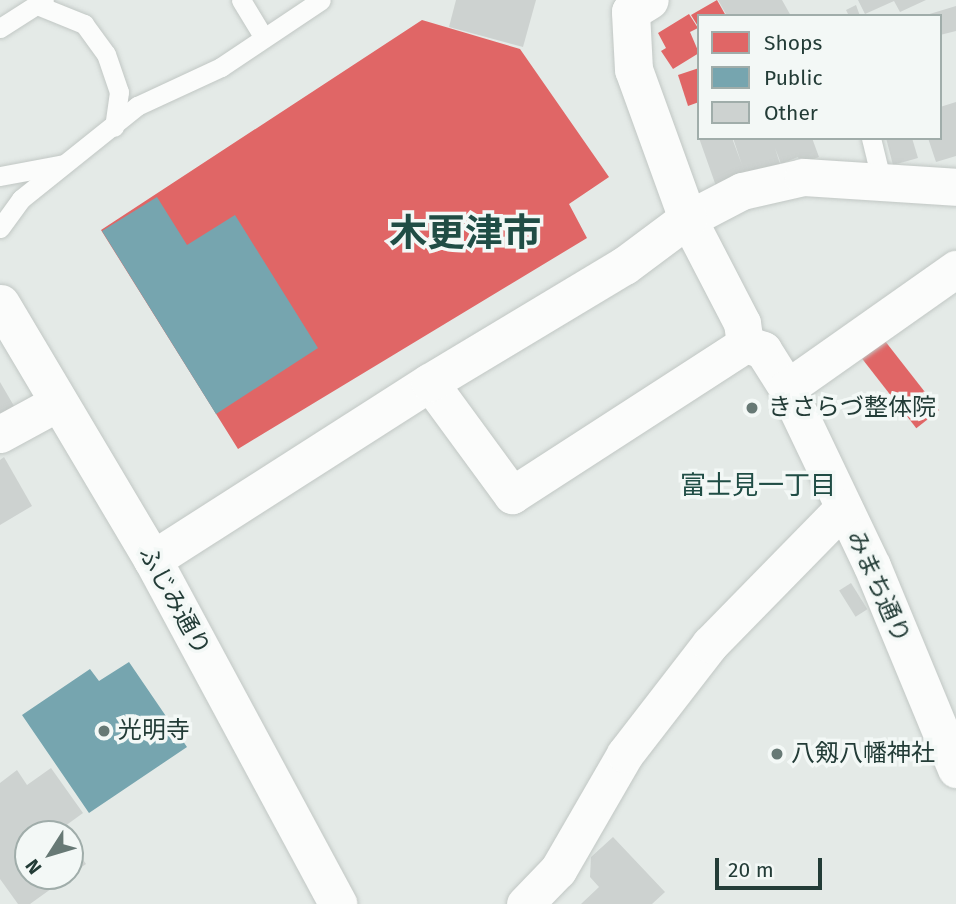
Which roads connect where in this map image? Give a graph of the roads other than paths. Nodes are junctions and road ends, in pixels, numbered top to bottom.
1 (241, 0) edge
2 (41, 2) edge
3 (309, 3) edge
4 (636, 4) edge
5 (0, 28) edge
6 (264, 38) junction
7 (114, 127) junction
8 (871, 140) edge
9 (65, 164) junction
10 (0, 176) edge
11 (881, 179) junction
12 (956, 187) edge
13 (688, 219) junction
14 (0, 228) edge
15 (956, 269) edge
16 (0, 288) edge
17 (0, 303) edge
18 (745, 344) junction
19 (430, 383) junction
20 (787, 388) junction
21 (59, 402) junction
22 (0, 434) edge
23 (843, 508) junction
24 (153, 560) junction
25 (956, 769) edge
26 (338, 904) edge
27 (526, 904) edge

1 - 6 lane
2 - 5 lane
2 - 7 lane
3 - 6 lane
4 - 13 street
6 - 7 lane
7 - 9 lane
8 - 11 lane
9 - 10 lane
9 - 14 lane
11 - 12 street
11 - 13 street
13 - 18 street
13 - 19 street
15 - 20 street
16 - 17 lane
17 - 21 street, ふじみ通り
18 - 19 street
18 - 20 street, みまち通り
19 - 24 street
20 - 23 street, みまち通り
21 - 22 street
21 - 24 street, ふじみ通り
23 - 25 street, みまち通り
23 - 27 street
24 - 26 street, ふじみ通り

